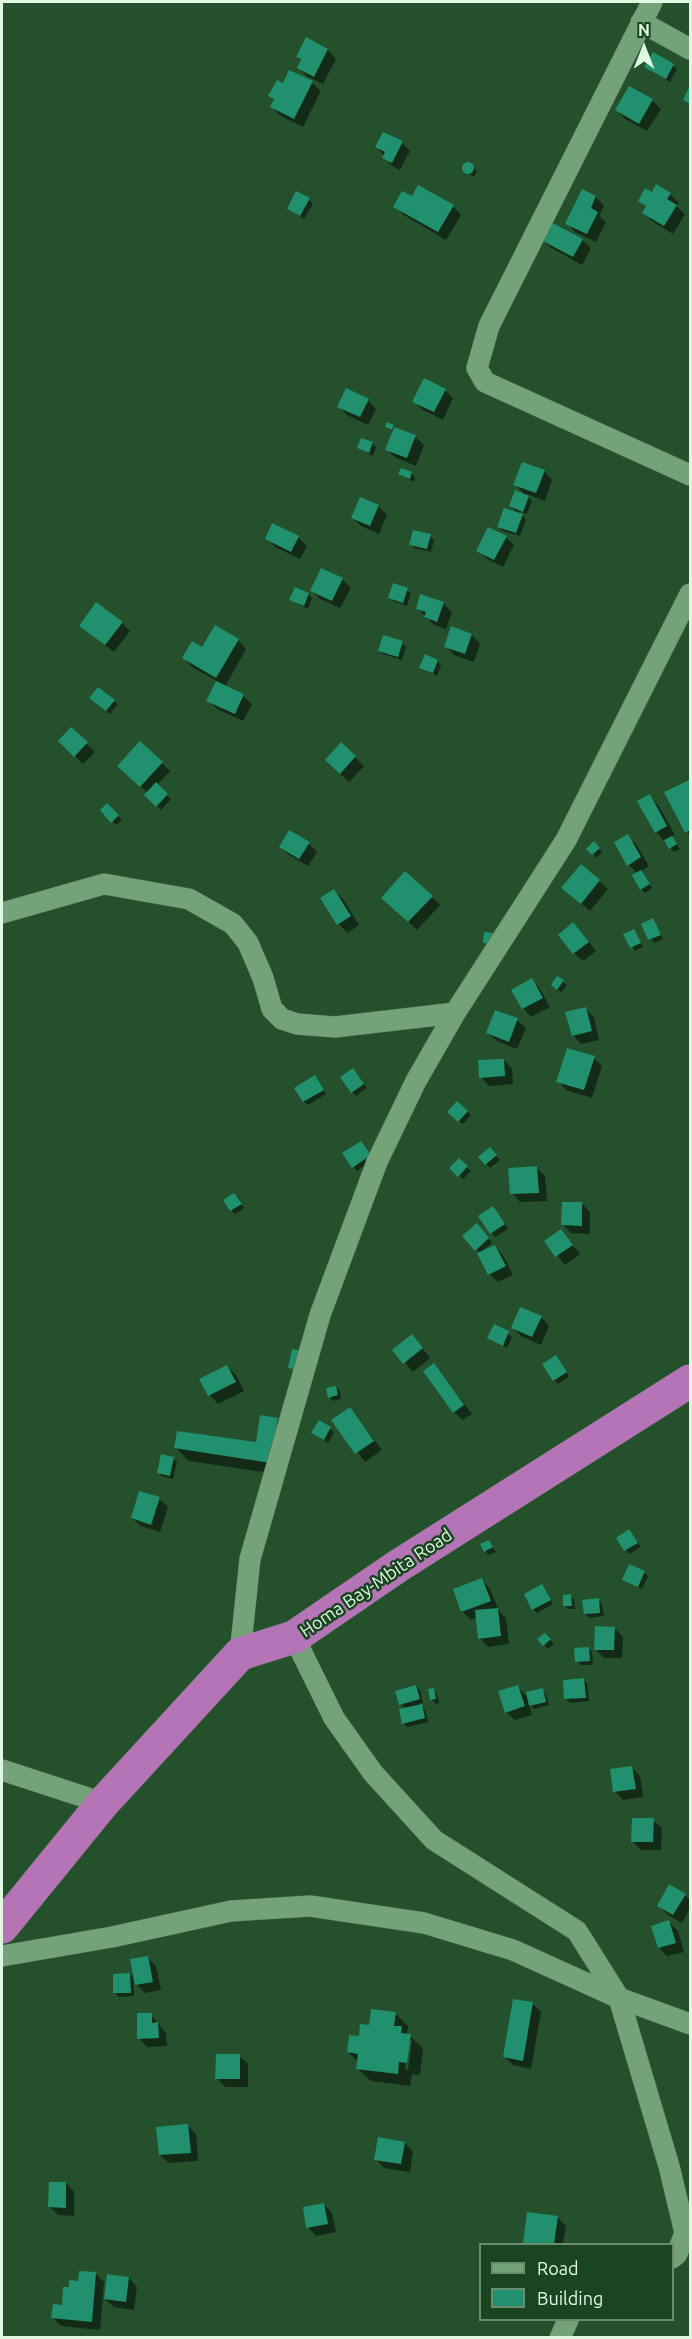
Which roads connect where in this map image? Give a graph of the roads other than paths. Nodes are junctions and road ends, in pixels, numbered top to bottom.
1 (652, 2) edge
2 (641, 22) junction
3 (690, 49) edge
4 (690, 475) edge
5 (690, 594) edge
6 (2, 913) edge
7 (455, 1013) junction
8 (690, 1381) edge
9 (294, 1637) junction
10 (240, 1654) junction
11 (2, 1770) edge
12 (103, 1803) junction
13 (2, 1927) edge
14 (2, 1956) edge
15 (619, 1998) junction
16 (690, 2024) edge
17 (674, 2256) edge
18 (567, 2321) edge
19 (560, 2337) edge

1 - 2 street
2 - 3 street
2 - 4 street
5 - 7 street
6 - 7 street
7 - 10 street
8 - 9 highway, Homa Bay-Mbita Road
9 - 10 highway, Homa Bay-Mbita Road
9 - 15 street
10 - 12 highway, Homa Bay-Mbita Road
11 - 12 street
12 - 13 highway, Homa Bay-Mbita Road
14 - 15 street
15 - 16 street
15 - 17 street
18 - 19 street

